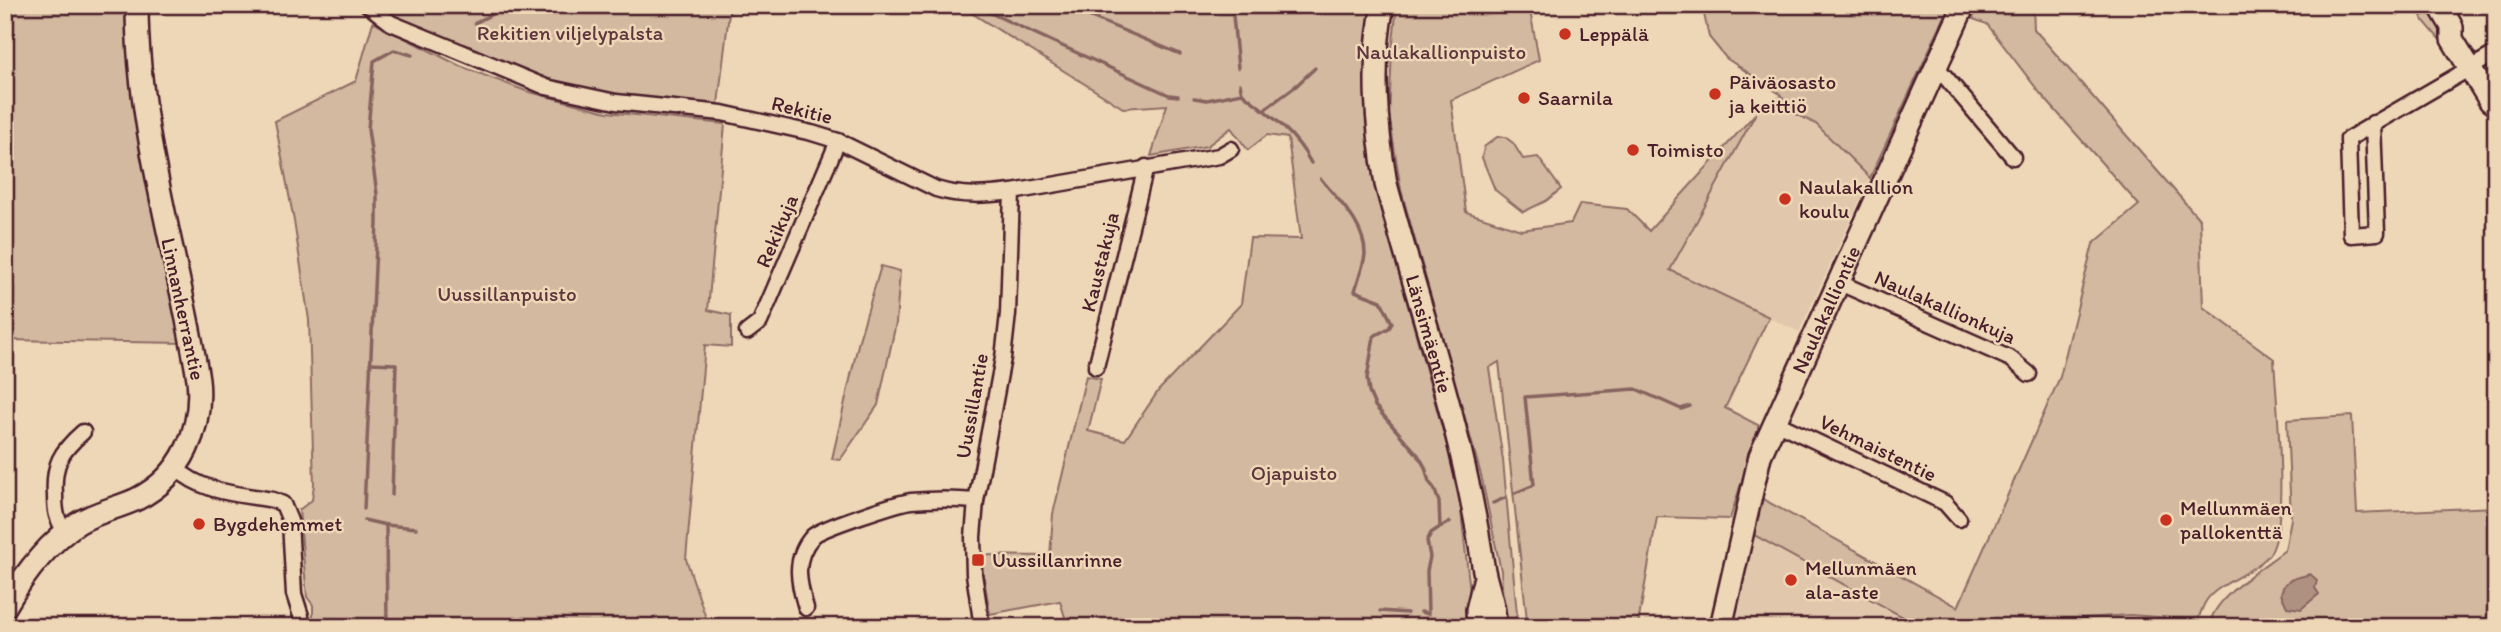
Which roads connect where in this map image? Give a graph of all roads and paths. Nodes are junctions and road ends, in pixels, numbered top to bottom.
1 (136, 5) edge
2 (368, 5) edge
3 (1384, 5) edge
4 (1964, 5) edge
5 (2439, 5) edge
6 (2482, 61) edge
7 (1937, 67) junction
8 (2496, 90) edge
9 (2496, 105) edge
10 (2373, 123) junction
11 (838, 142) junction
12 (1231, 149) dead end
13 (2013, 157) dead end
14 (1146, 167) junction
15 (1012, 192) junction
16 (1840, 283) junction
17 (747, 332) dead end
18 (1096, 367) dead end
19 (2029, 374) dead end
20 (1775, 422) junction
21 (83, 432) dead end
22 (176, 468) junction
23 (976, 501) junction
24 (1959, 519) dead end
25 (66, 532) junction
26 (1485, 579) junction
27 (5, 607) edge
28 (806, 608) dead end
29 (301, 616) dead end
30 (982, 627) edge
31 (1478, 627) edge
32 (1495, 627) edge
33 (1721, 627) edge

1 - 22 street, Linnanherrantie
2 - 11 street, Rekitie
3 - 26 street, Länsimäentie
4 - 7 street, Naulakalliontie
5 - 6 street
6 - 8 street
6 - 9 street
6 - 10 street
7 - 13 street
7 - 16 street, Naulakalliontie
10 - 10 street
11 - 15 street, Rekitie
11 - 17 street, Rekikuja
12 - 14 street, Rekitie
14 - 15 street, Rekitie
14 - 18 street, Kaustakuja
15 - 23 street, Uussillantie
16 - 19 street, Naulakallionkuja
16 - 20 street, Naulakalliontie
20 - 24 street, Vehmaistentie
20 - 33 street, Naulakalliontie
21 - 25 street
22 - 25 street, Linnanherrantie
22 - 29 street
23 - 28 street
23 - 30 street, Uussillantie
25 - 27 street, Linnanherrantie
26 - 31 street, Länsimäentie
26 - 32 street, Länsimäentie

